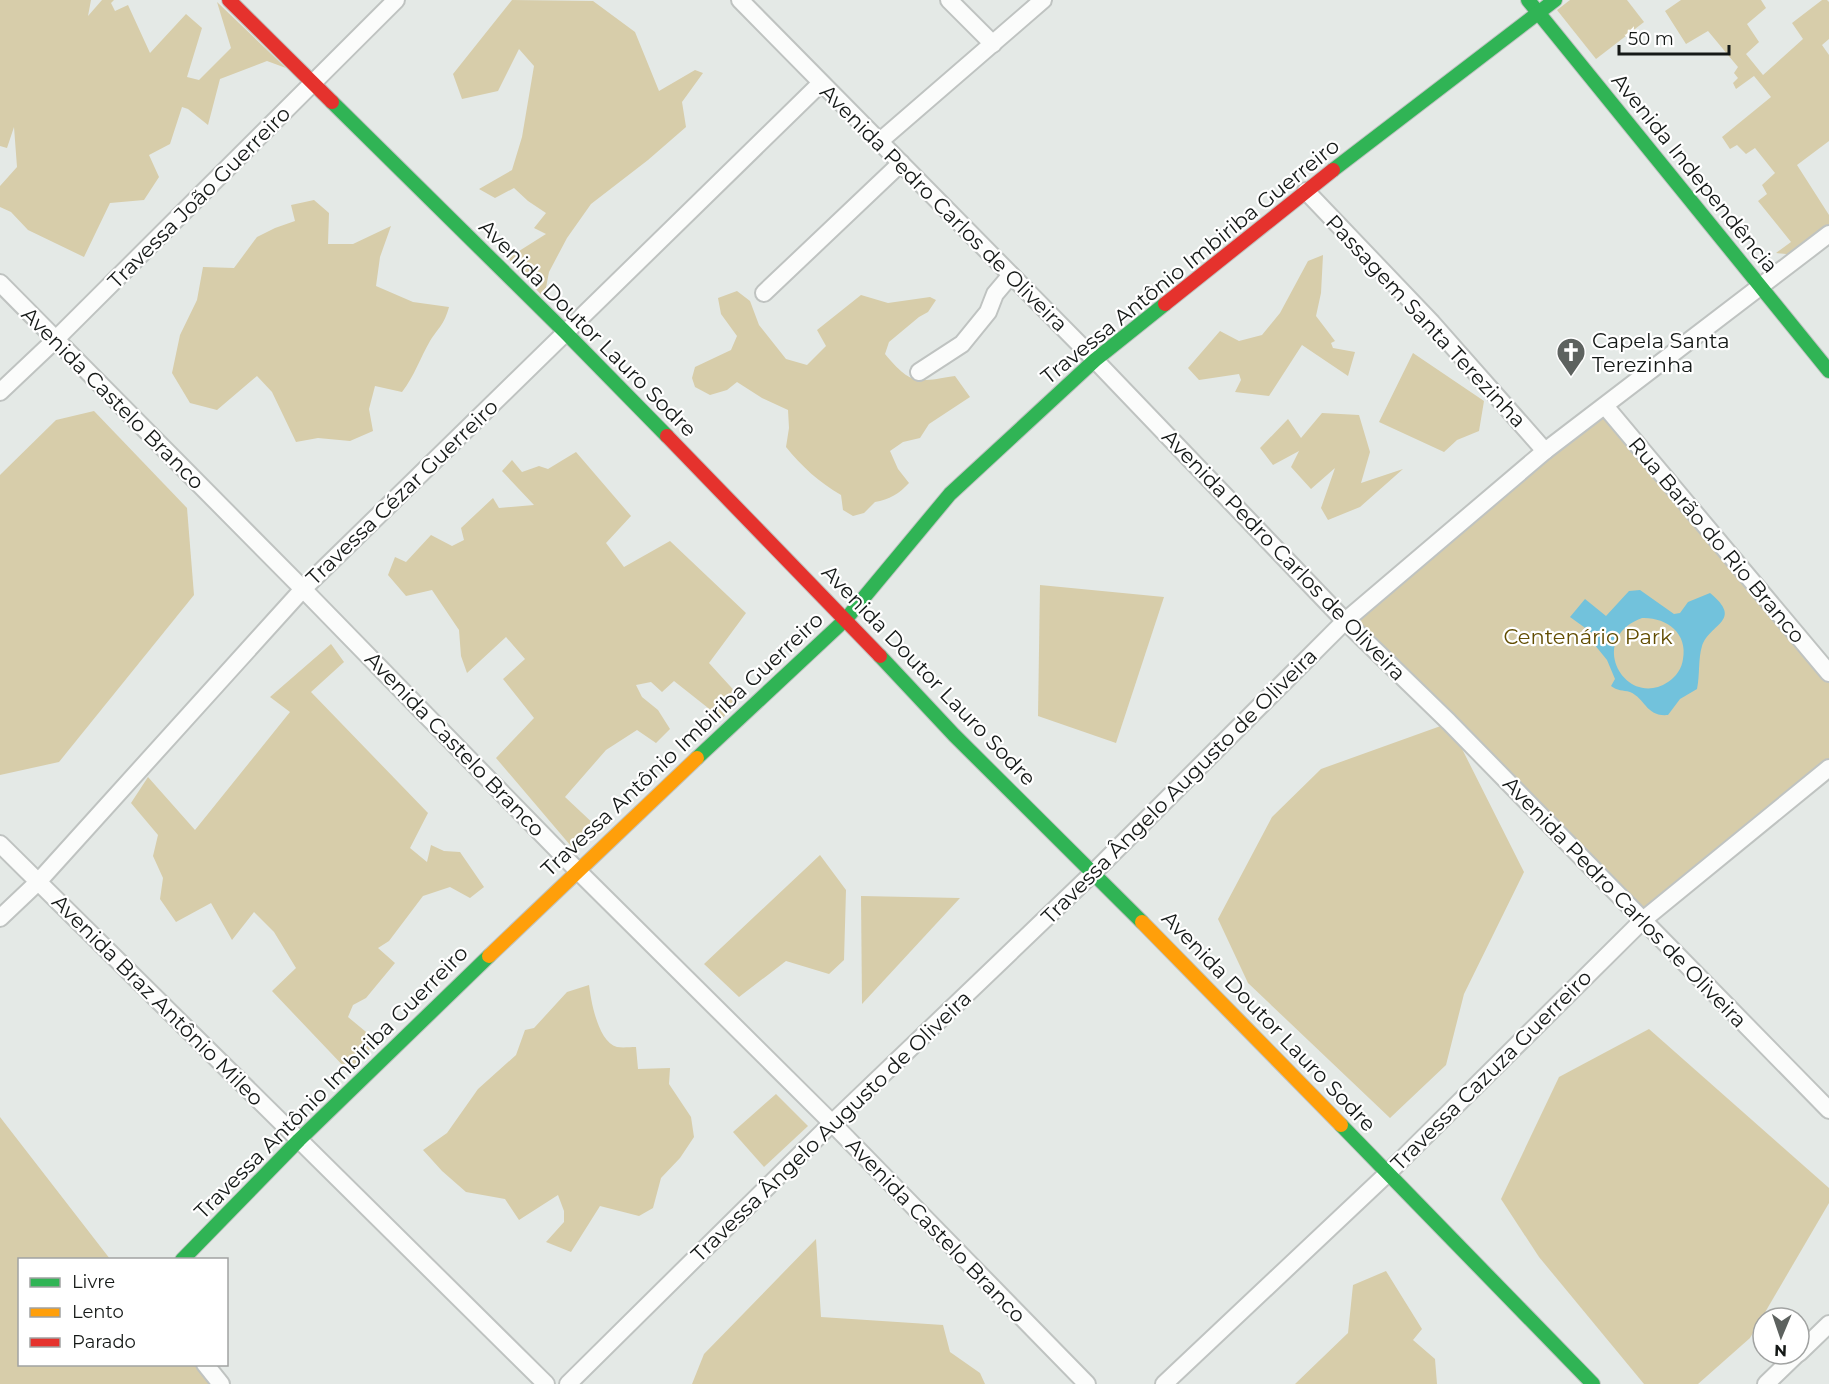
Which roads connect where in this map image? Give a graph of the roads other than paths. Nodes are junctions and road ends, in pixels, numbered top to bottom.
1 (229, 0) edge
2 (396, 0) edge
3 (740, 0) edge
4 (949, 0) edge
5 (1043, 0) edge
6 (1528, 0) edge
7 (1555, 0) edge
8 (1539, 12) junction
9 (993, 45) junction
10 (821, 83) junction
11 (314, 84) junction
12 (880, 141) junction
13 (901, 163) junction
14 (1306, 191) junction
15 (1829, 234) edge
16 (1011, 275) junction
17 (0, 283) edge
18 (1759, 287) junction
19 (764, 293) dead end
20 (565, 332) junction
21 (55, 340) junction
22 (1095, 360) junction
23 (1829, 371) edge
24 (919, 372) dead end
25 (0, 392) edge
26 (1605, 406) junction
27 (1545, 451) junction
28 (303, 589) junction
29 (846, 619) junction
30 (1345, 621) junction
31 (1829, 673) edge
32 (1829, 768) edge
33 (0, 844) edge
34 (577, 870) junction
35 (1094, 872) junction
36 (38, 882) junction
37 (0, 918) edge
38 (1642, 920) junction
39 (1829, 1110) edge
40 (832, 1123) junction
41 (299, 1140) junction
42 (1388, 1173) junction
43 (184, 1258) edge
44 (1829, 1324) edge
45 (1811, 1341) edge
46 (206, 1366) edge
47 (1785, 1366) edge
48 (222, 1384) edge
49 (546, 1384) edge
50 (568, 1384) edge
51 (1087, 1384) edge
52 (1164, 1384) edge
53 (1593, 1384) edge
54 (1766, 1384) edge

1 - 11 street, Avenida Doutor Lauro Sodre
2 - 11 street, Travessa João Guerreiro
3 - 10 street, Avenida Pedro Carlos de Oliveira
4 - 9 street
5 - 9 street
6 - 8 street, Avenida Independência
7 - 8 street, Travessa Antônio Imbiriba Guerreiro
8 - 14 street, Travessa Antônio Imbiriba Guerreiro
8 - 18 street, Avenida Independência
9 - 12 street
10 - 12 street, Avenida Pedro Carlos de Oliveira
10 - 20 street, Travessa Cézar Guerreiro
11 - 20 street, Avenida Doutor Lauro Sodre
11 - 21 street, Travessa João Guerreiro
12 - 13 street, Avenida Pedro Carlos de Oliveira
13 - 16 street, Avenida Pedro Carlos de Oliveira
13 - 19 street
14 - 22 street, Travessa Antônio Imbiriba Guerreiro
14 - 27 street, Passagem Santa Terezinha
15 - 18 street, Travessa Ângelo Augusto de Oliveira
16 - 22 street, Avenida Pedro Carlos de Oliveira
16 - 24 street
17 - 21 street, Avenida Castelo Branco
18 - 23 street, Avenida Independência
18 - 26 street, Travessa Ângelo Augusto de Oliveira
20 - 28 street, Travessa Cézar Guerreiro
20 - 29 street, Avenida Doutor Lauro Sodre
21 - 25 street, Travessa João Guerreiro
21 - 28 street, Avenida Castelo Branco
22 - 29 street, Travessa Antônio Imbiriba Guerreiro
22 - 30 street, Avenida Pedro Carlos de Oliveira
26 - 27 street, Travessa Ângelo Augusto de Oliveira
26 - 31 street, Rua Barão do Rio Branco
27 - 30 street, Travessa Ângelo Augusto de Oliveira
28 - 34 street, Avenida Castelo Branco
28 - 36 street, Travessa Cézar Guerreiro
29 - 34 street, Travessa Antônio Imbiriba Guerreiro
29 - 35 street, Avenida Doutor Lauro Sodre
30 - 35 street, Travessa Ângelo Augusto de Oliveira
30 - 38 street, Avenida Pedro Carlos de Oliveira
32 - 38 street, Travessa Cazuza Guerreiro
33 - 36 street, Avenida Braz Antônio Mileo
34 - 40 street, Avenida Castelo Branco
34 - 41 street, Travessa Antônio Imbiriba Guerreiro
35 - 40 street, Travessa Ângelo Augusto de Oliveira
35 - 42 street, Avenida Doutor Lauro Sodre
36 - 37 street, Travessa Cézar Guerreiro
36 - 41 street, Avenida Braz Antônio Mileo
38 - 39 street, Avenida Pedro Carlos de Oliveira
38 - 42 street, Travessa Cazuza Guerreiro
40 - 50 street, Travessa Ângelo Augusto de Oliveira
40 - 51 street, Avenida Castelo Branco
41 - 43 street, Travessa Antônio Imbiriba Guerreiro
41 - 49 street, Avenida Braz Antônio Mileo
42 - 52 street, Travessa Cazuza Guerreiro
42 - 53 street, Avenida Doutor Lauro Sodre
44 - 45 street
46 - 48 street
47 - 54 street

